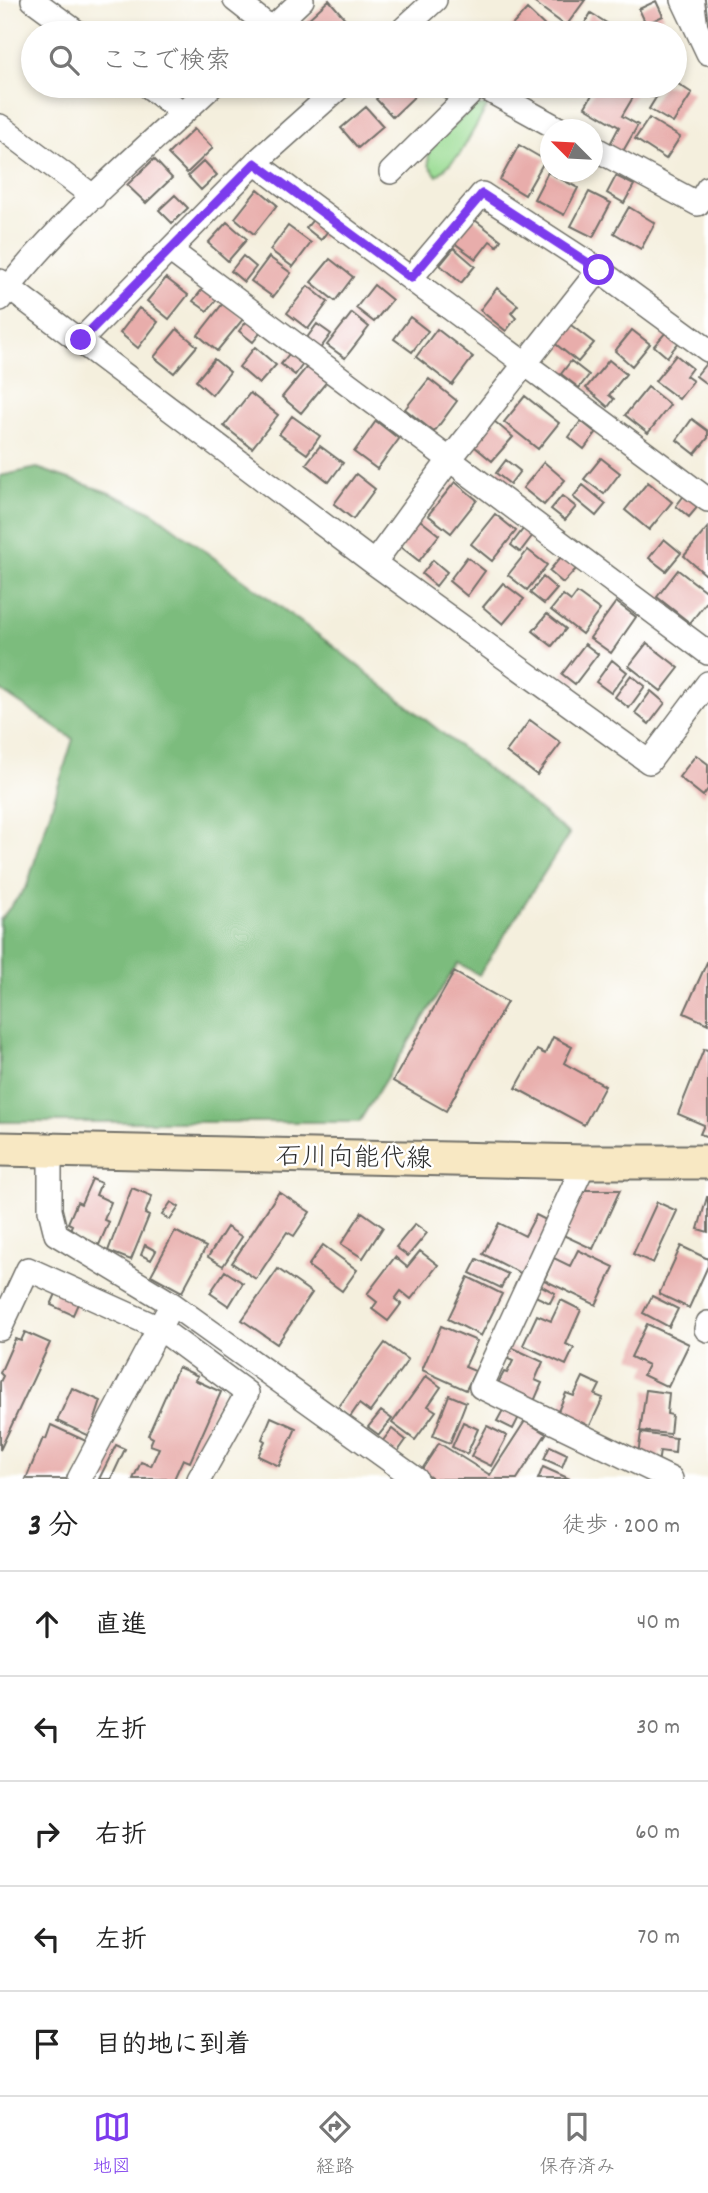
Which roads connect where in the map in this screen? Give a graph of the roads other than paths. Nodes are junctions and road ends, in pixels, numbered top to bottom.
1 (33, 0) edge
2 (235, 0) edge
3 (302, 0) edge
4 (435, 0) edge
5 (683, 0) edge
6 (698, 0) edge
7 (62, 21) edge
8 (259, 21) edge
9 (280, 21) edge
10 (411, 21) edge
11 (705, 45) edge
12 (164, 98) edge
13 (199, 98) edge
14 (328, 98) edge
15 (467, 98) edge
16 (501, 98) edge
17 (183, 113) junction
18 (540, 119) edge
19 (0, 125) edge
20 (603, 152) edge
21 (255, 163) junction
22 (391, 172) dead end
23 (708, 188) edge
24 (94, 197) junction
25 (171, 251) junction
26 (599, 270) junction
27 (411, 278) junction
28 (3, 289) edge
29 (81, 340) junction
30 (708, 350) edge
31 (526, 365) junction
32 (450, 459) junction
33 (708, 500) edge
34 (374, 563) junction
35 (708, 653) edge
36 (708, 683) edge
37 (0, 1149) edge
38 (50, 1149) junction
39 (585, 1161) junction
40 (708, 1162) edge
41 (172, 1304) junction
42 (708, 1323) edge
43 (159, 1328) junction
44 (0, 1329) edge
45 (708, 1330) edge
46 (79, 1479) edge
47 (198, 1479) edge
48 (416, 1479) edge
49 (671, 1479) edge

1 - 7 street
2 - 8 street
3 - 9 street
4 - 10 street
5 - 11 street
6 - 11 lane
12 - 17 street
13 - 17 street
14 - 21 street
15 - 22 street
16 - 18 street
17 - 24 street
19 - 24 street
20 - 23 street
21 - 25 street
21 - 27 street
24 - 28 street
25 - 29 street
25 - 32 street
26 - 27 street
26 - 30 street
26 - 31 street
27 - 31 street
28 - 29 street
29 - 34 street
31 - 32 street
31 - 33 street
32 - 34 street
32 - 35 street
34 - 36 street
37 - 38 main road, 石川向能代線
38 - 39 main road, 石川向能代線
38 - 41 street
39 - 40 main road, 石川向能代線
39 - 49 street
41 - 43 street
41 - 48 street
42 - 45 street
43 - 44 street
43 - 46 street
43 - 47 street

